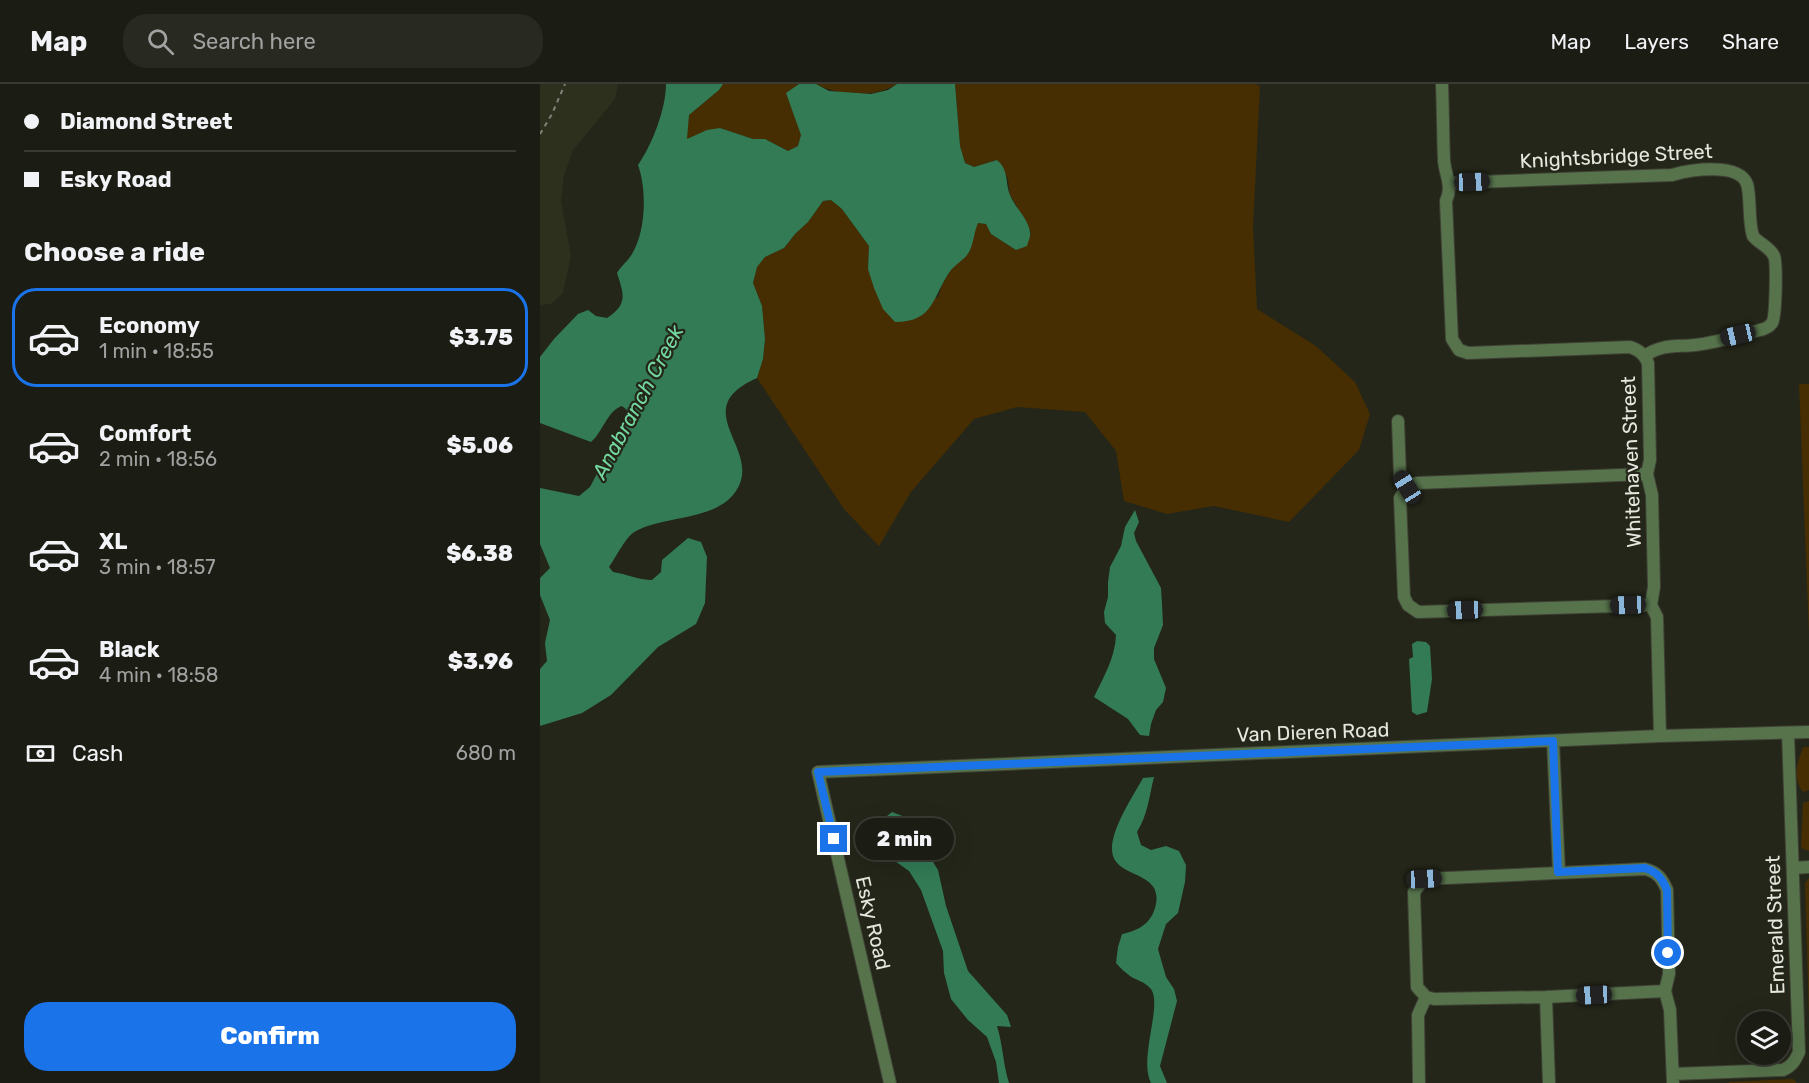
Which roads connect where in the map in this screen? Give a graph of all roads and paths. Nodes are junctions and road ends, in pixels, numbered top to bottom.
1 (565, 84) edge
2 (1442, 84) edge
3 (540, 134) edge
4 (1450, 183) junction
5 (1645, 356) junction
6 (1398, 421) dead end
7 (1647, 474) junction
8 (1407, 487) junction
9 (1651, 605) junction
10 (1809, 732) edge
11 (1788, 733) junction
12 (1660, 736) junction
13 (1553, 741) junction
14 (818, 772) joint
15 (1809, 867) edge
16 (1793, 868) junction
17 (1558, 872) junction
18 (1665, 991) junction
19 (1426, 997) junction
20 (1546, 997) junction
21 (1673, 1078) edge
22 (890, 1083) edge
23 (1419, 1083) edge
24 (1549, 1083) edge

1 - 3 path
2 - 4 street, Whitehaven Street
4 - 5 street, Whitehaven Street
4 - 5 street, Knightsbridge Street
5 - 7 street, Whitehaven Street
6 - 8 street
7 - 8 street
7 - 9 street, Whitehaven Street
8 - 9 street
9 - 12 street, Whitehaven Street
10 - 11 street, Van Dieren Road
11 - 12 street, Van Dieren Road
11 - 16 street, Emerald Street
12 - 13 street, Van Dieren Road
13 - 14 street, Van Dieren Road
13 - 17 street
14 - 22 street, Esky Road
15 - 16 street
16 - 21 street, Emerald Street
17 - 18 street
17 - 19 street
18 - 20 street
18 - 21 street
19 - 20 street
19 - 23 street
20 - 24 street

